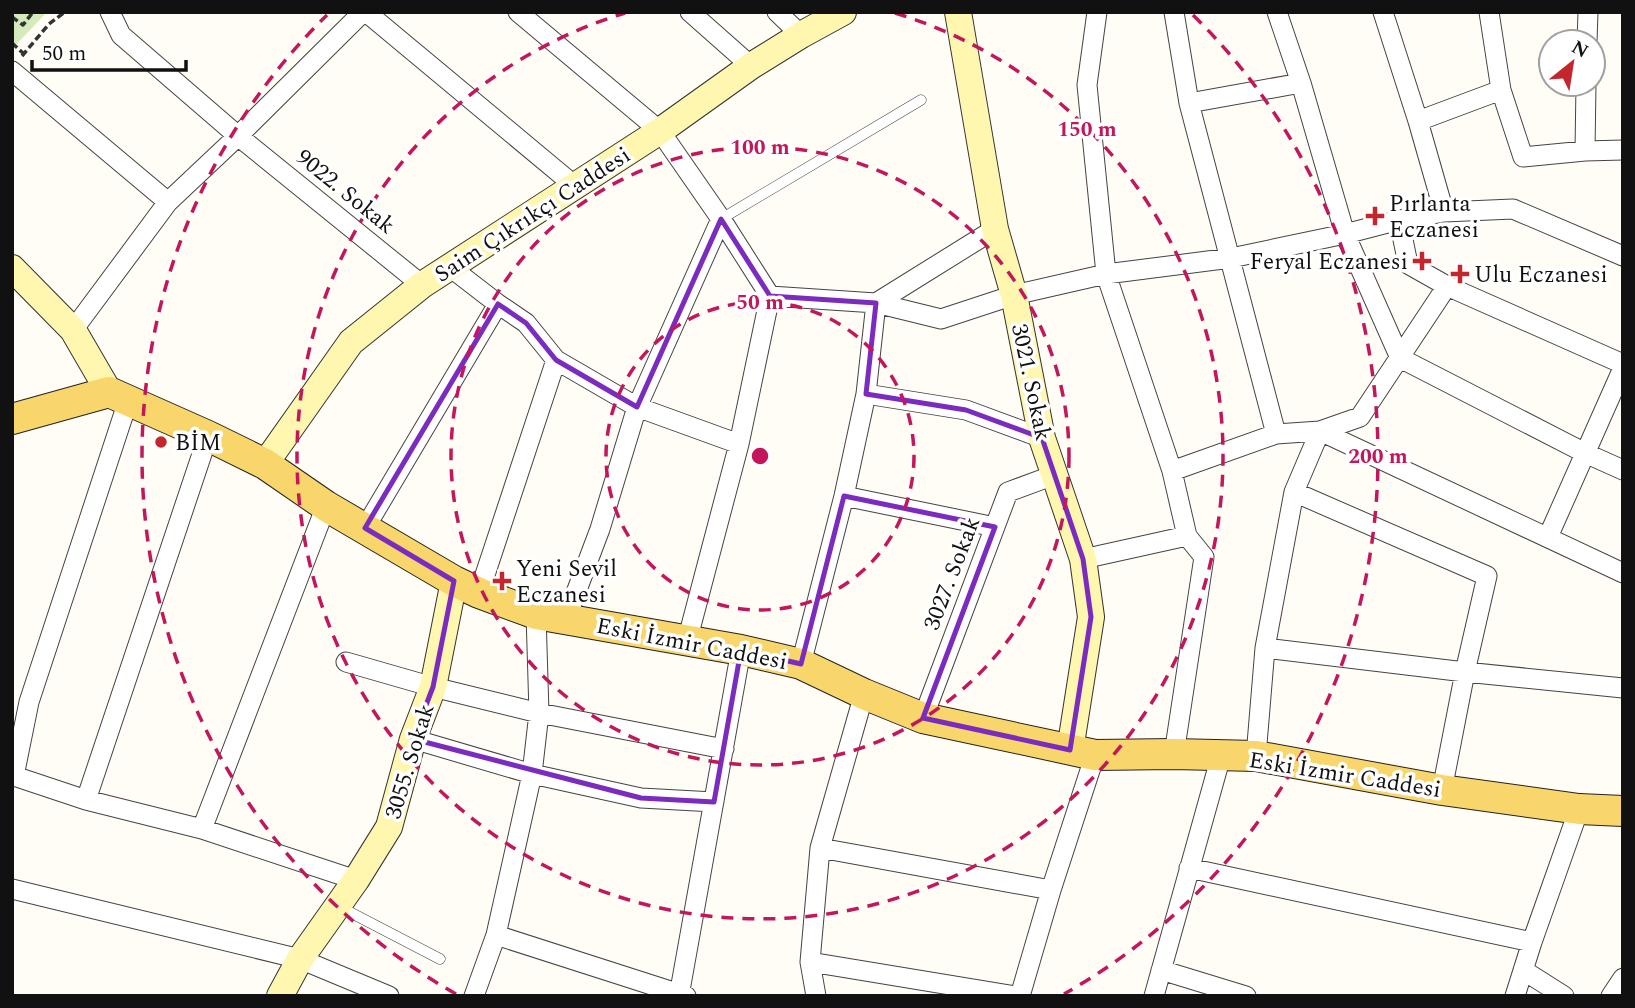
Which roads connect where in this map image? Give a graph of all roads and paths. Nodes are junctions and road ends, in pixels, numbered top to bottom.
1 (33, 12) edge
2 (65, 12) edge
3 (110, 12) edge
4 (364, 12) edge
5 (519, 12) edge
6 (690, 12) edge
7 (777, 12) edge
8 (844, 12) edge
9 (958, 12) edge
10 (1097, 12) edge
11 (1174, 12) edge
12 (1277, 12) edge
13 (1383, 12) edge
14 (1489, 12) edge
15 (12, 17) edge
16 (801, 35) junction
17 (12, 43) edge
18 (24, 54) junction
19 (15, 66) edge
20 (751, 66) junction
21 (1301, 83) junction
22 (1501, 90) junction
23 (1586, 98) edge
24 (921, 100) dead end
25 (1189, 103) junction
26 (1418, 121) junction
27 (660, 131) junction
28 (238, 136) junction
29 (1623, 150) edge
30 (1584, 152) junction
31 (575, 186) junction
32 (168, 202) junction
33 (1444, 212) junction
34 (721, 219) junction
35 (1399, 220) junction
36 (995, 229) junction
37 (1345, 234) junction
38 (1623, 256) edge
39 (1231, 258) junction
40 (450, 267) junction
41 (14, 272) edge
42 (1106, 274) junction
43 (422, 285) junction
44 (1447, 286) junction
45 (1014, 295) junction
46 (770, 296) junction
47 (876, 303) junction
48 (498, 304) junction
49 (73, 330) junction
50 (1400, 358) junction
51 (556, 360) junction
52 (1623, 366) edge
53 (866, 394) junction
54 (118, 397) junction
55 (637, 407) junction
56 (12, 419) edge
57 (1320, 431) junction
58 (1276, 434) junction
59 (208, 436) junction
60 (1042, 438) junction
61 (739, 444) junction
62 (1585, 453) junction
63 (265, 464) junction
64 (1623, 470) edge
65 (1172, 471) junction
66 (1054, 475) junction
67 (1294, 492) junction
68 (844, 496) junction
69 (326, 506) junction
70 (995, 527) junction
71 (365, 528) junction
72 (1187, 536) junction
73 (1548, 537) junction
74 (1083, 559) junction
75 (1623, 573) edge
76 (467, 587) junction
77 (536, 614) junction
78 (566, 619) junction
79 (687, 641) junction
80 (1265, 648) junction
81 (741, 650) junction
82 (346, 662) dead end
83 (801, 664) junction
84 (1465, 672) junction
85 (433, 687) junction
86 (1623, 688) edge
87 (863, 694) junction
88 (20, 700) edge
89 (539, 713) junction
90 (923, 718) junction
91 (413, 739) junction
92 (724, 749) junction
93 (1083, 752) junction
94 (1174, 754) junction
95 (1222, 756) junction
96 (1256, 756) junction
97 (532, 774) junction
98 (1442, 790) junction
99 (86, 800) junction
100 (714, 802) junction
101 (1579, 809) junction
102 (1623, 811) edge
103 (202, 829) junction
104 (820, 848) junction
105 (1189, 868) junction
106 (356, 880) junction
107 (12, 889) edge
108 (1051, 890) junction
109 (338, 906) junction
110 (496, 935) junction
111 (1532, 942) junction
112 (440, 959) dead end
113 (300, 960) junction
114 (810, 962) junction
115 (1161, 970) junction
116 (1523, 970) junction
117 (1623, 978) edge
118 (681, 995) edge
119 (280, 996) edge
120 (389, 996) edge
121 (474, 996) edge
122 (816, 996) edge
123 (1018, 996) edge
124 (1154, 996) edge
125 (1246, 996) edge
126 (1515, 996) edge
127 (1564, 996) edge
128 (1611, 996) edge

1 - 15 path
2 - 18 path
3 - 28 street, 9022. Sokak
4 - 28 street
4 - 31 street
5 - 27 street
6 - 20 street
7 - 16 street
8 - 16 main road, Saim Çıkrıkçı Caddesi
9 - 36 main road, 3021. Sokak
10 - 42 street
11 - 25 street
12 - 21 street
13 - 26 street
14 - 22 street
16 - 20 main road, Saim Çıkrıkçı Caddesi
17 - 18 path
18 - 19 path
19 - 32 street
20 - 27 main road, Saim Çıkrıkçı Caddesi
21 - 25 street
21 - 37 street
22 - 26 street
22 - 30 street
23 - 30 street
24 - 34 lane
25 - 39 street
26 - 33 street
27 - 31 main road, Saim Çıkrıkçı Caddesi
27 - 34 street
28 - 32 street
28 - 43 street, 9022. Sokak
29 - 30 street
31 - 40 main road, Saim Çıkrıkçı Caddesi
32 - 49 street
33 - 35 street
33 - 38 street
34 - 46 street
34 - 55 street
35 - 37 street
35 - 44 street
36 - 45 main road, 3021. Sokak
36 - 47 street
37 - 39 street
37 - 50 street
39 - 42 street
39 - 58 street
40 - 43 main road, Saim Çıkrıkçı Caddesi
40 - 48 street
41 - 49 main road
42 - 45 street
42 - 65 street
43 - 63 main road, Saim Çıkrıkçı Caddesi
44 - 50 street
44 - 52 street
45 - 47 street
45 - 60 main road, 3021. Sokak
46 - 47 street
46 - 61 street
47 - 53 street
48 - 51 street
48 - 71 street
49 - 54 main road
50 - 57 street
50 - 62 street
51 - 55 street
51 - 76 street
52 - 62 street
53 - 60 street
53 - 68 street
54 - 56 main road
54 - 59 main road, Eski İzmir Caddesi
54 - 88 street
55 - 61 street
55 - 78 street
57 - 58 street
57 - 67 street
57 - 73 street
58 - 65 street
59 - 63 main road, Eski İzmir Caddesi
59 - 99 street
60 - 66 main road, 3021. Sokak
61 - 79 street
62 - 64 street
62 - 73 street
63 - 69 main road, Eski İzmir Caddesi
65 - 72 street
66 - 70 street, 3027. Sokak
66 - 74 main road, 3021. Sokak
67 - 80 street
67 - 84 street
68 - 70 street
68 - 83 street
69 - 71 main road, Eski İzmir Caddesi
69 - 103 street
70 - 90 street, 3027. Sokak
71 - 76 main road, Eski İzmir Caddesi
72 - 74 street
72 - 94 street
73 - 75 street
74 - 93 main road, 3021. Sokak
76 - 77 main road, Eski İzmir Caddesi
76 - 85 main road, 3055. Sokak
77 - 78 main road, Eski İzmir Caddesi
77 - 89 street
78 - 79 main road, Eski İzmir Caddesi
79 - 81 main road, Eski İzmir Caddesi
80 - 84 street
80 - 96 street
81 - 83 main road, Eski İzmir Caddesi
81 - 92 street
82 - 85 street
83 - 87 main road, Eski İzmir Caddesi
84 - 86 street
84 - 98 street
85 - 89 street
85 - 91 main road, 3055. Sokak
87 - 90 main road, Eski İzmir Caddesi
87 - 104 street
88 - 99 street
89 - 92 street
89 - 97 street
90 - 93 main road, Eski İzmir Caddesi
91 - 97 street
91 - 106 main road, 3055. Sokak
92 - 100 street
93 - 94 main road, Eski İzmir Caddesi
93 - 108 street
94 - 95 main road, Eski İzmir Caddesi
95 - 96 main road, Eski İzmir Caddesi
95 - 105 street
96 - 98 main road, Eski İzmir Caddesi
97 - 100 street
97 - 110 street
98 - 101 main road, Eski İzmir Caddesi
99 - 103 street
100 - 118 street
101 - 102 main road, Eski İzmir Caddesi
101 - 111 street
103 - 106 street
104 - 108 street
104 - 114 street
105 - 111 street
105 - 115 street
106 - 109 main road, 3055. Sokak
107 - 113 street
108 - 123 street
109 - 112 lane
109 - 113 main road, 3055. Sokak
110 - 118 street
110 - 121 street
111 - 116 street
113 - 119 main road, 3055. Sokak
113 - 120 street
114 - 122 street
114 - 123 street
115 - 124 street
115 - 125 street
116 - 126 street
116 - 127 street
117 - 128 street

